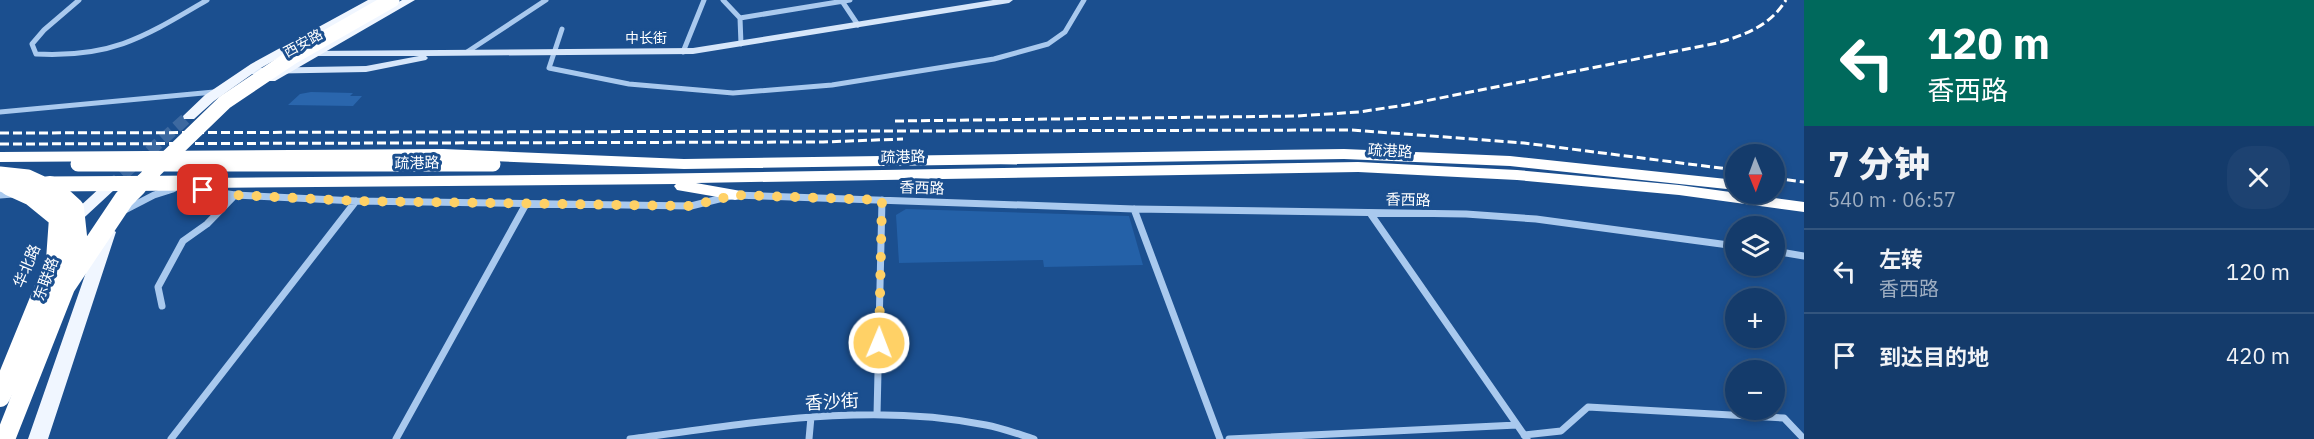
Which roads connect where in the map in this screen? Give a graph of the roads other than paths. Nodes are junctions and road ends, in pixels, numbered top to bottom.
1 (79, 0) edge
2 (207, 0) edge
3 (376, 0) edge
4 (392, 0) edge
5 (410, 0) edge
6 (546, 0) edge
7 (704, 0) edge
8 (723, 0) edge
9 (850, 0) edge
10 (1009, 0) edge
11 (1084, 0) edge
12 (842, 1) edge
13 (740, 18) junction
14 (858, 25) junction
15 (562, 29) dead end
16 (741, 44) junction
17 (467, 52) junction
18 (552, 52) junction
19 (682, 52) junction
20 (315, 53) junction
21 (444, 53) junction
22 (278, 54) junction
23 (285, 70) junction
24 (304, 70) junction
25 (250, 71) junction
26 (270, 78) junction
27 (215, 92) junction
28 (0, 112) edge
29 (189, 116) tunnel mouth
30 (215, 117) dead end
31 (0, 157) edge
32 (684, 164) junction
33 (0, 165) edge
34 (0, 174) edge
35 (640, 179) junction
36 (1725, 184) edge
37 (109, 187) joint
38 (4, 188) edge
39 (141, 189) dead end
40 (1785, 192) edge
41 (0, 195) edge
42 (235, 195) junction
43 (735, 195) junction
44 (1804, 195) edge
45 (882, 200) junction
46 (356, 201) junction
47 (0, 202) edge
48 (526, 204) junction
49 (1804, 207) edge
50 (1134, 209) junction
51 (1370, 213) junction
52 (115, 216) junction
53 (1725, 245) edge
54 (1785, 253) edge
55 (1804, 256) edge
56 (65, 287) junction
57 (162, 306) dead end
58 (0, 373) edge
59 (0, 397) edge
60 (877, 415) junction
61 (812, 417) junction
62 (1517, 425) junction
63 (1525, 437) edge
64 (5, 439) edge
65 (38, 439) edge
66 (171, 439) edge
67 (396, 439) edge
68 (630, 439) edge
69 (809, 439) edge
70 (1034, 439) edge
71 (1220, 439) edge
72 (1229, 439) edge
73 (1804, 439) edge

1 - 2 street
3 - 22 main road, 西安路
4 - 56 highway, bridge
5 - 20 main road, 西安路
6 - 17 street
7 - 19 street
8 - 13 street
9 - 12 street
10 - 14 street, 中长街
11 - 18 street
12 - 13 street
12 - 14 street
13 - 16 street
14 - 16 street, 中长街
15 - 18 street
16 - 19 street, 中长街
17 - 18 street, 中长街
17 - 21 street, 中长街
18 - 19 street, 中长街
20 - 21 street, 中长街
20 - 22 street, 中长街
20 - 23 main road, 西安路
21 - 24 street
22 - 25 main road, 西安路
23 - 24 street
23 - 25 street
23 - 26 main road, 西安路
24 - 26 street
25 - 27 main road, 西安路
26 - 30 main road, 西安路
27 - 28 street
27 - 29 main road, 西安路
31 - 32 highway
32 - 33 highway, bridge
32 - 36 highway
34 - 56 highway, 东联路, bridge
35 - 38 highway, 疏港路, bridge
35 - 43 highway
35 - 49 highway, 疏港路
37 - 38 street
37 - 58 main road, 华北路
38 - 41 street
38 - 47 street
38 - 59 highway, 东联路, bridge
39 - 52 main road
40 - 44 highway
42 - 46 street, 香西路
42 - 52 street, 香西路
42 - 57 street
43 - 45 street, 香西路
43 - 48 street, 香西路
45 - 50 street, 香西路
45 - 60 street
46 - 48 street, 香西路
46 - 66 street
48 - 67 street
50 - 51 street, 香西路
50 - 71 street
51 - 53 street, 香西路
51 - 62 street
52 - 65 main road
54 - 55 street
56 - 64 highway, 东联路, bridge
60 - 61 street, 香沙街
60 - 70 street, 香沙街
61 - 68 street, 香沙街
61 - 69 street
62 - 63 street
62 - 72 street
63 - 73 street

